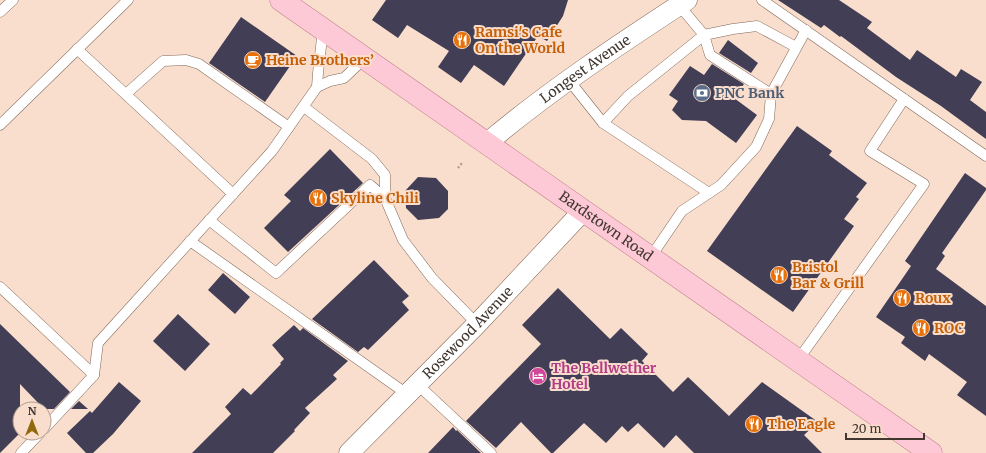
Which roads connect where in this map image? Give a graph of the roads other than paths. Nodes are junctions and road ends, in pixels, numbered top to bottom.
1 (12, 0) edge
2 (128, 0) edge
3 (281, 0) edge
4 (762, 0) edge
5 (683, 3) edge
6 (0, 12) edge
7 (323, 30) junction
8 (806, 30) junction
9 (704, 35) junction
10 (796, 47) junction
11 (78, 49) junction
12 (365, 58) junction
13 (568, 79) junction
14 (317, 87) junction
15 (126, 94) junction
16 (770, 94) junction
17 (904, 99) junction
18 (304, 107) junction
19 (603, 123) junction
20 (0, 125) edge
21 (289, 127) junction
22 (487, 142) junction
23 (986, 156) edge
24 (709, 193) junction
25 (232, 194) junction
26 (385, 198) junction
27 (583, 211) junction
28 (209, 220) junction
29 (190, 241) junction
30 (650, 258) junction
31 (0, 288) edge
32 (477, 324) junction
33 (798, 360) junction
34 (94, 375) junction
35 (412, 389) junction
36 (52, 420) edge
37 (32, 441) edge
38 (21, 453) edge
39 (349, 453) edge
40 (491, 453) edge
41 (931, 453) edge

1 - 6 lane
2 - 11 lane
3 - 7 main road, Bardstown Road
4 - 8 lane
5 - 9 lane
5 - 13 street, Longest Avenue
7 - 12 main road, Bardstown Road
7 - 14 lane
8 - 10 lane
8 - 17 lane
9 - 10 lane
9 - 16 lane
9 - 19 lane
10 - 16 lane
11 - 15 lane
11 - 20 lane
12 - 14 lane
12 - 22 main road, Bardstown Road
13 - 19 lane
13 - 22 street, Longest Avenue
14 - 18 lane
15 - 21 lane
15 - 25 lane
16 - 24 lane
17 - 23 lane
17 - 33 lane
18 - 21 lane
18 - 26 lane
19 - 24 lane
21 - 25 lane
22 - 27 main road, Bardstown Road
24 - 30 lane
25 - 28 lane
26 - 28 lane
26 - 32 lane
27 - 30 main road, Bardstown Road
27 - 32 street, Rosewood Avenue
28 - 29 lane
29 - 34 lane
29 - 35 lane
30 - 33 main road, Bardstown Road
31 - 34 lane
32 - 35 street, Rosewood Avenue
33 - 41 main road, Bardstown Road
34 - 36 lane
35 - 39 street, Rosewood Avenue
35 - 40 lane
37 - 38 lane

